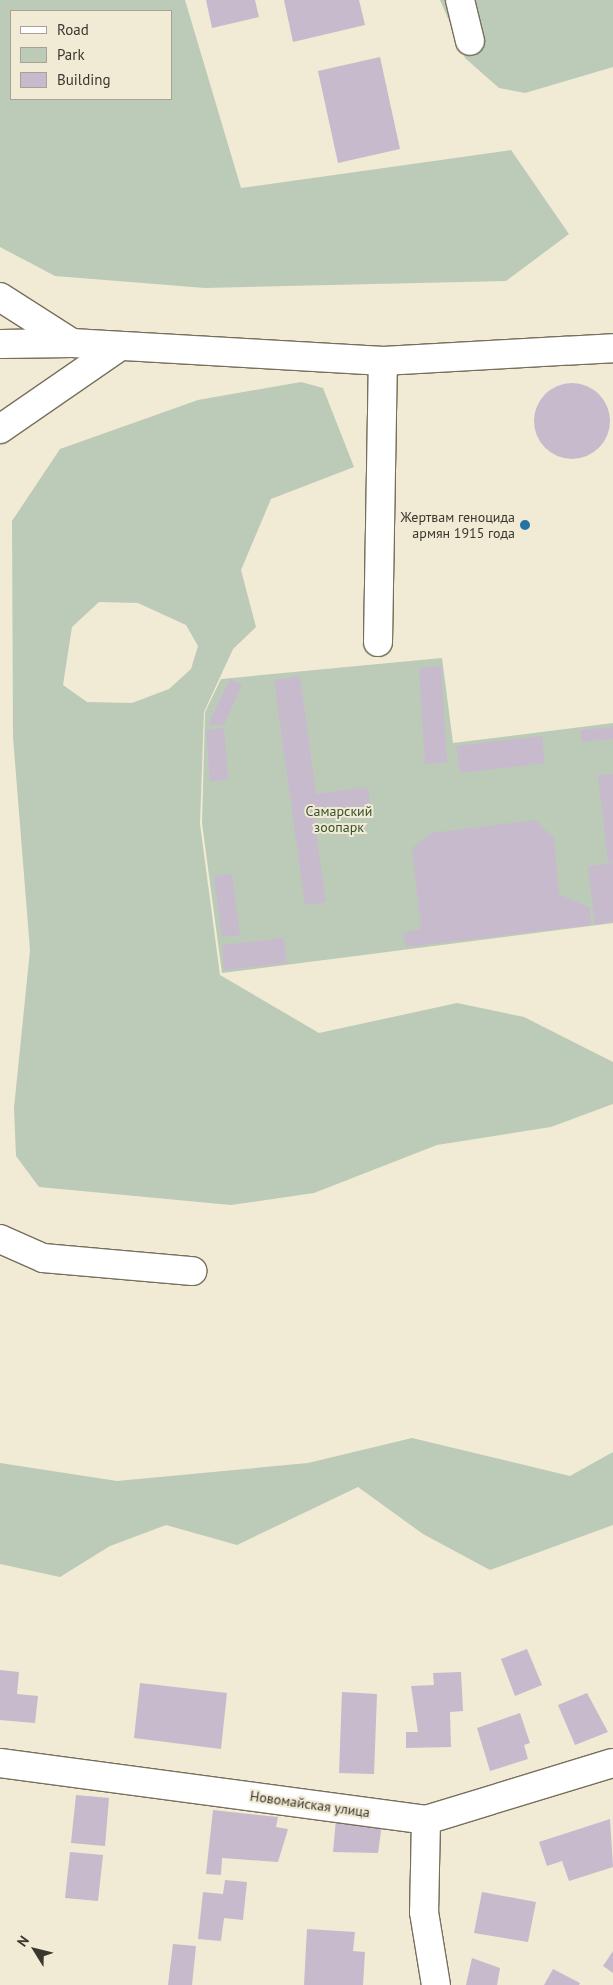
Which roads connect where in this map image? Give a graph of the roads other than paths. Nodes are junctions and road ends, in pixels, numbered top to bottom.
1 (460, 0) edge
2 (470, 41) dead end
3 (0, 296) edge
4 (72, 343) junction
5 (0, 344) edge
6 (119, 347) junction
7 (613, 348) edge
8 (383, 360) junction
9 (0, 429) edge
10 (378, 642) dead end
11 (0, 1239) edge
12 (192, 1271) dead end
13 (0, 1763) edge
14 (613, 1763) edge
15 (426, 1820) junction
16 (436, 1985) edge

1 - 2 street
3 - 4 street
4 - 5 street
4 - 6 street
6 - 8 street
6 - 9 street
7 - 8 street
8 - 10 street
11 - 12 street
13 - 15 street, Новомайская улица
14 - 15 street, Новомайская улица
15 - 16 street

